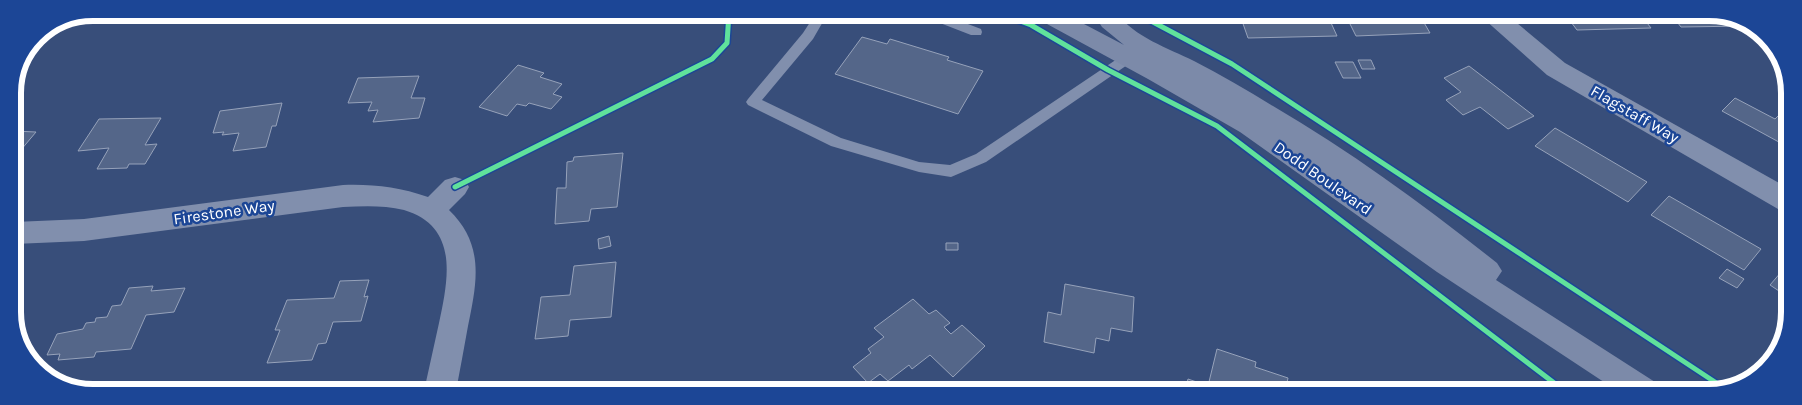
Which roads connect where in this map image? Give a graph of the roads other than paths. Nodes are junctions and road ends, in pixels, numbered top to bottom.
1 (817, 21) edge
2 (947, 21) edge
3 (1059, 21) edge
4 (1108, 21) edge
5 (1500, 21) edge
6 (976, 32) dead end
7 (1128, 58) junction
8 (455, 187) dead end
9 (1781, 197) edge
10 (432, 210) junction
11 (21, 233) edge
12 (1593, 357) junction
13 (441, 384) edge
14 (1632, 384) edge

1 - 7 lane
2 - 6 lane
3 - 7 street, Dodd Boulevard
4 - 12 street, Dodd Boulevard
5 - 9 street, Flagstaff Way
7 - 12 street, Dodd Boulevard
8 - 10 street
10 - 11 street, Firestone Way
10 - 13 street, Firestone Way
12 - 14 street, Dodd Boulevard

